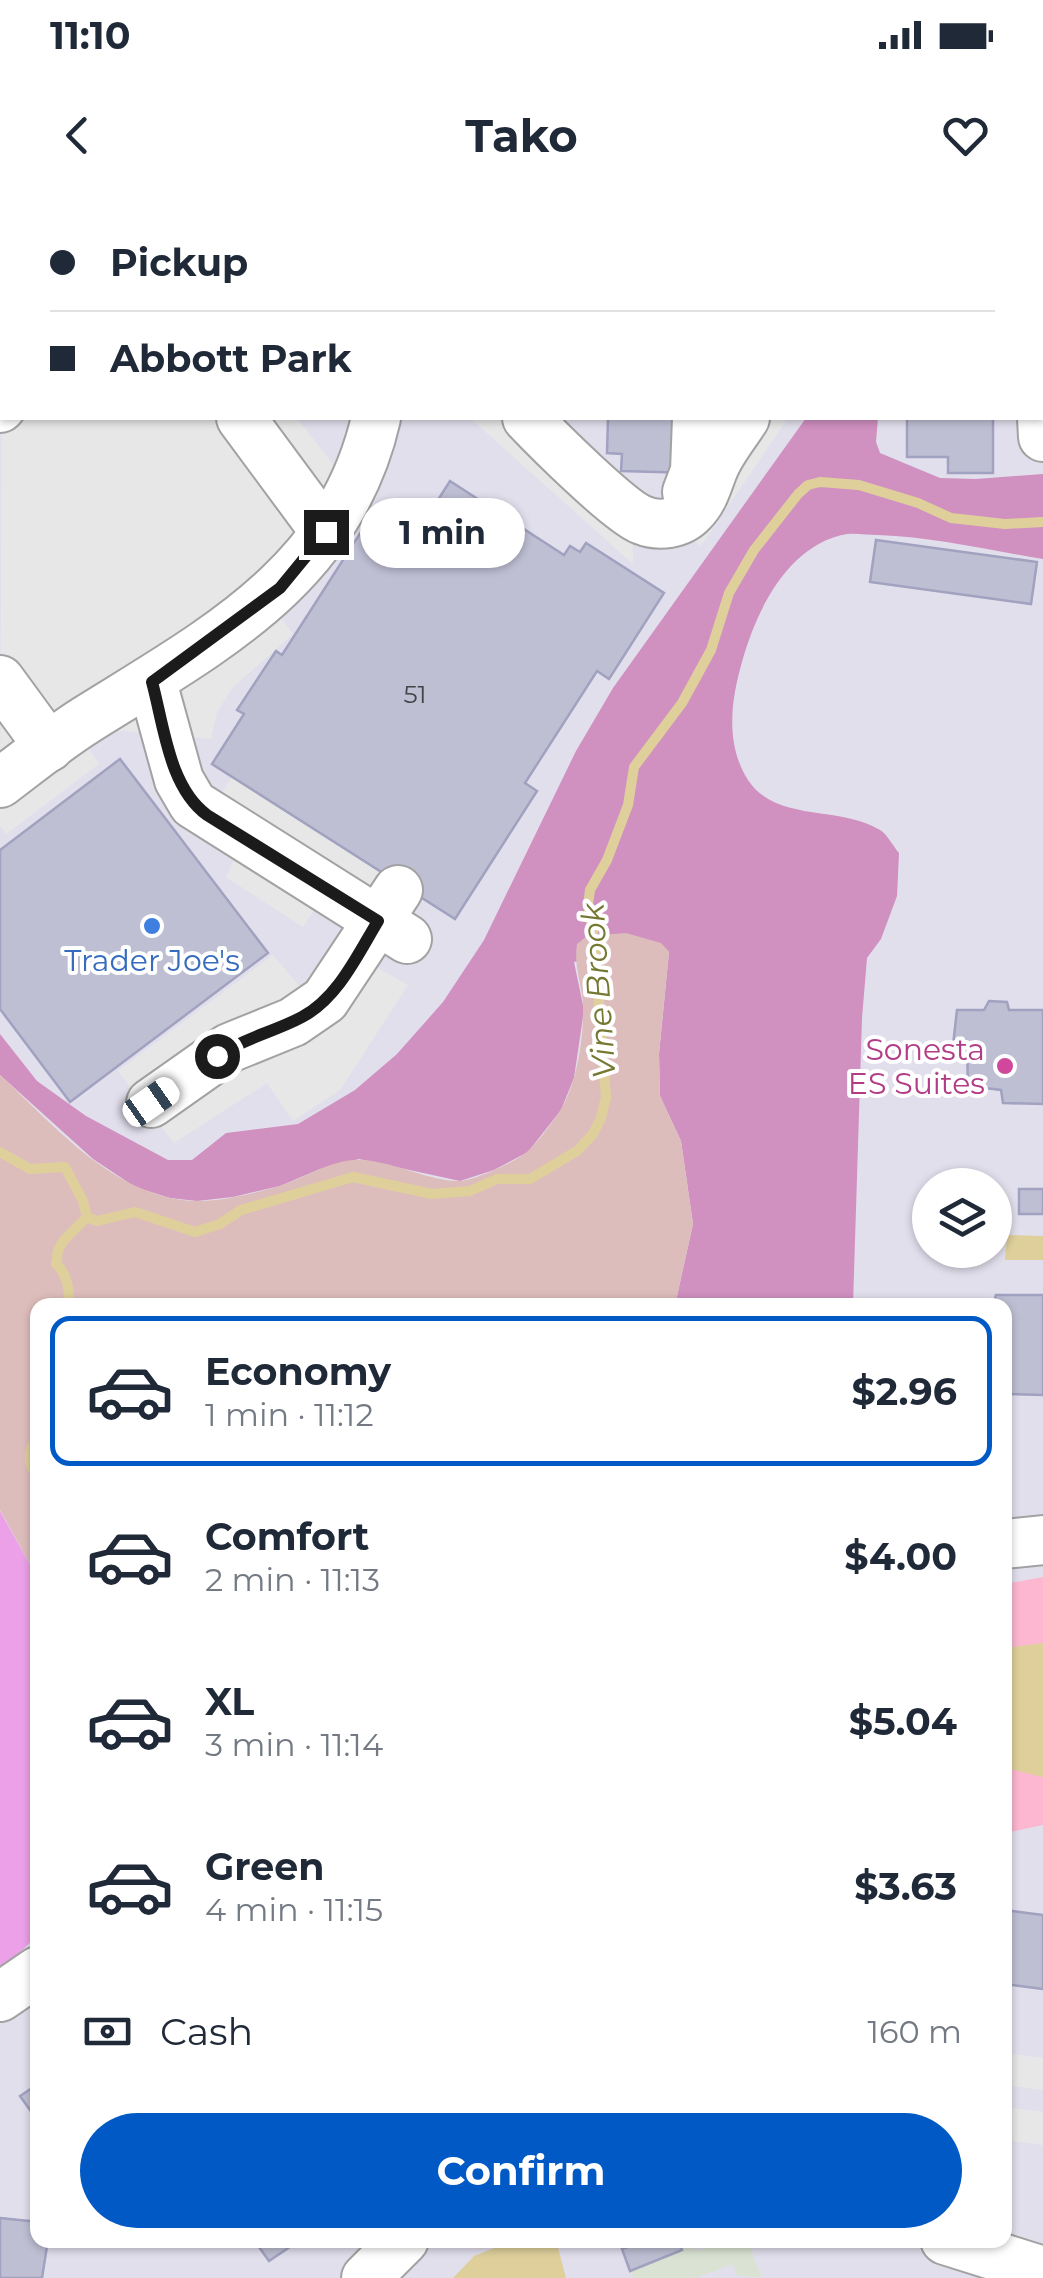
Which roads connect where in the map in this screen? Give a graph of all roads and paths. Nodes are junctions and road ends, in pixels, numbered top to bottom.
1 (242, 420) edge
2 (375, 420) edge
3 (530, 420) edge
4 (552, 420) edge
5 (696, 420) edge
6 (745, 420) edge
7 (326, 532) junction
8 (0, 680) edge
9 (152, 682) junction
10 (49, 747) junction
11 (0, 783) edge
12 (151, 1102) dead end
13 (1043, 1540) edge
14 (1012, 1543) edge
15 (30, 1976) edge
16 (0, 1997) edge
17 (396, 2248) edge
18 (971, 2248) edge
19 (1043, 2270) edge
20 (366, 2278) edge

1 - 7 street
2 - 7 street
3 - 6 street
4 - 5 street
7 - 9 street
8 - 10 street
9 - 10 street
9 - 12 street
10 - 11 street
13 - 14 street
15 - 16 street
17 - 20 street
18 - 19 street

